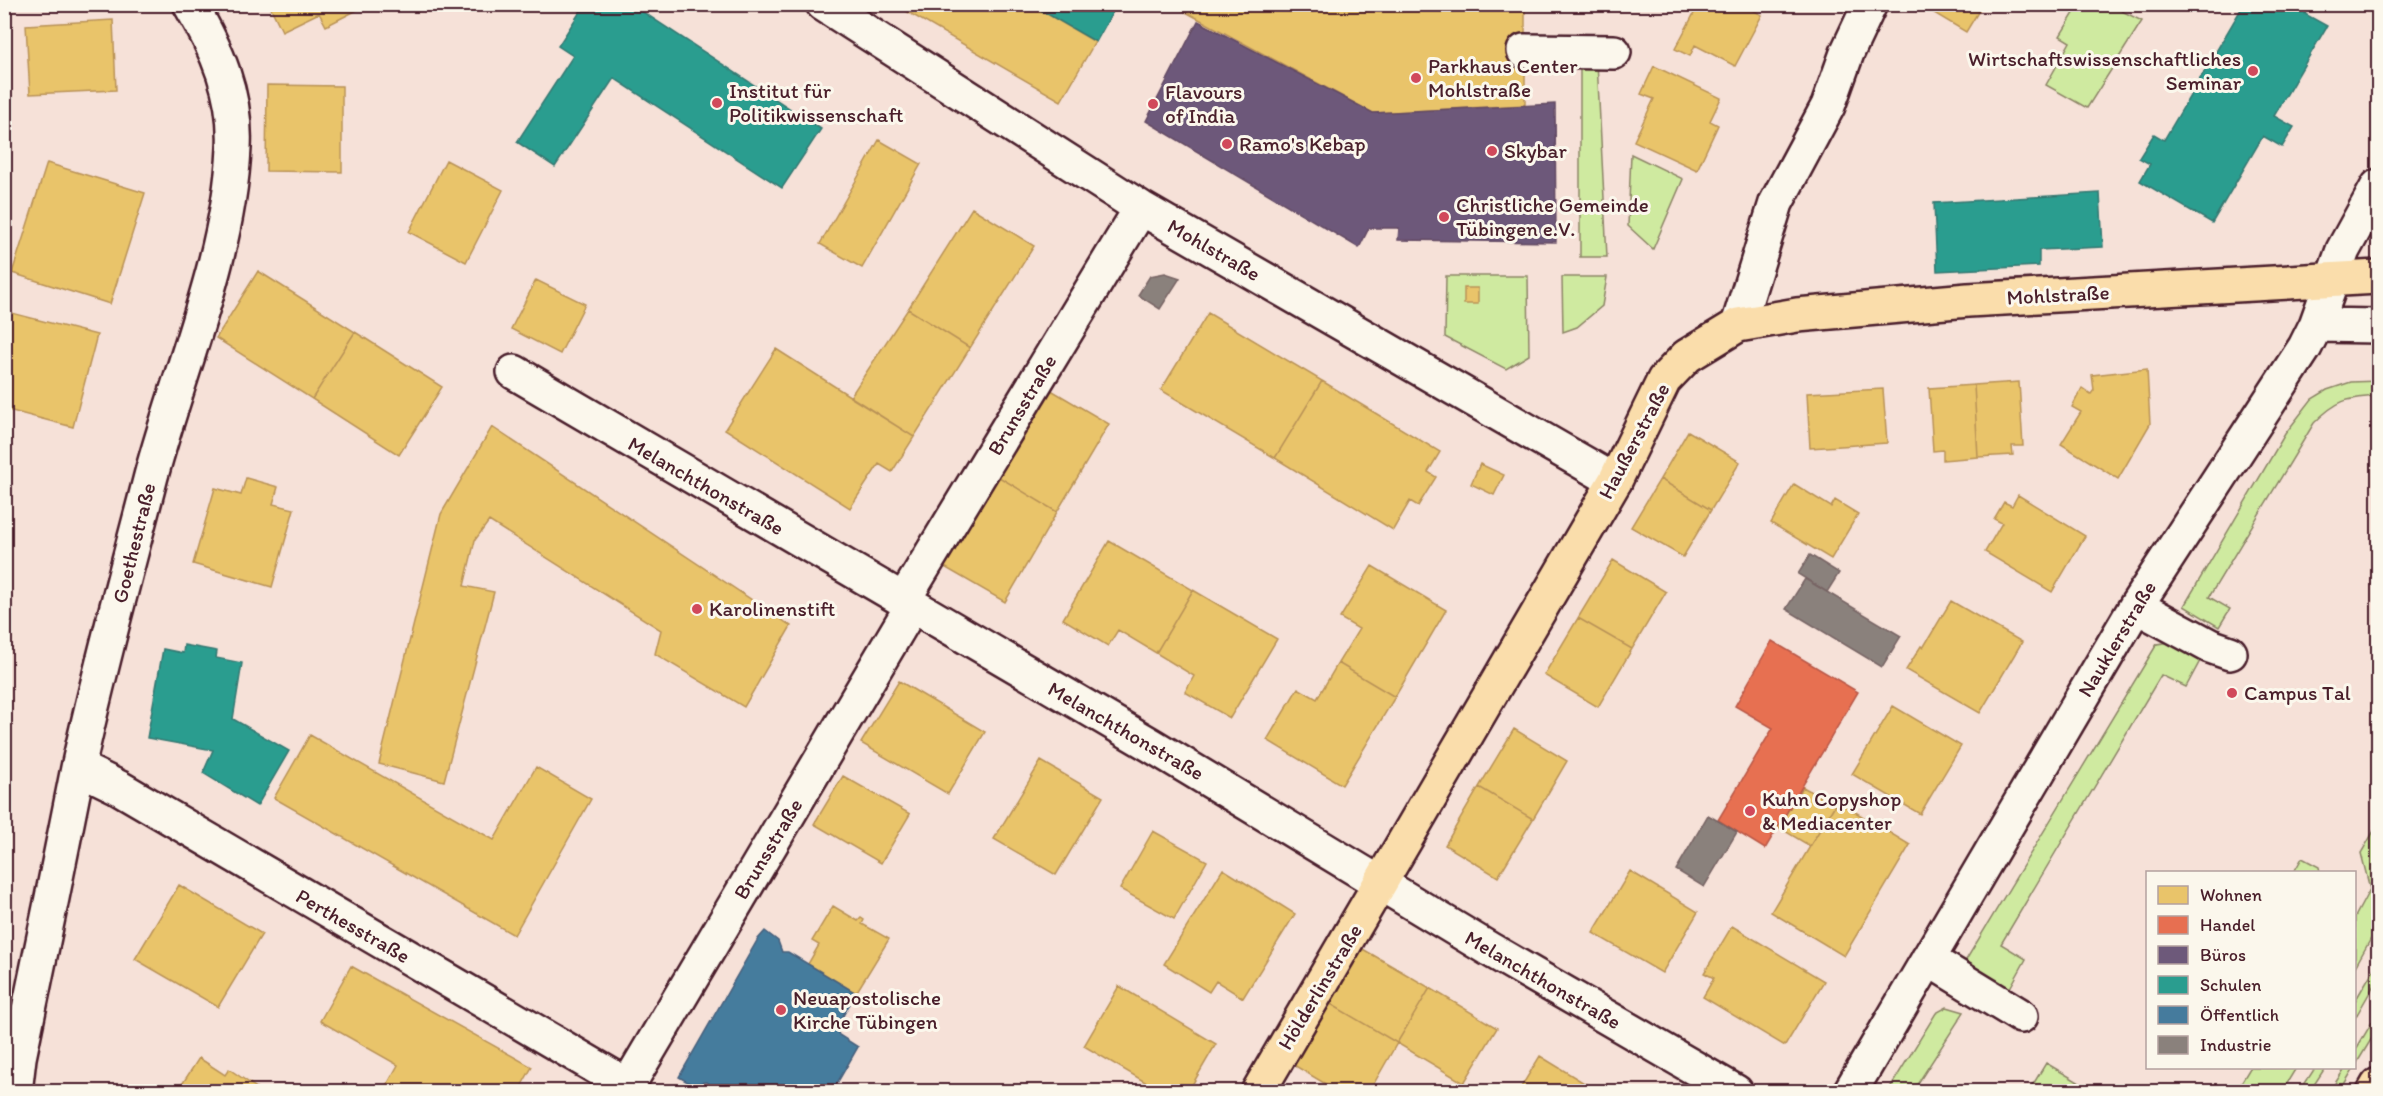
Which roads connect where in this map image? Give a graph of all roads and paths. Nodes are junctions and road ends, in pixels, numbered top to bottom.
1 (190, 4) edge
2 (823, 4) edge
3 (1870, 4) edge
4 (1524, 51) dead end
5 (1614, 52) dead end
6 (2379, 186) edge
7 (1141, 208) junction
8 (2379, 277) edge
9 (2333, 280) junction
10 (1738, 326) junction
11 (2316, 326) junction
12 (2379, 326) edge
13 (514, 372) dead end
14 (1615, 481) junction
15 (907, 604) junction
16 (2136, 606) junction
17 (2230, 653) dead end
18 (78, 768) junction
19 (1381, 882) junction
20 (1928, 959) junction
21 (2021, 1016) dead end
22 (2379, 1085) edge
23 (626, 1088) edge
24 (15, 1092) edge
25 (1258, 1092) edge
26 (1736, 1092) edge
27 (1850, 1092) edge
28 (2374, 1092) edge

1 - 18 street, Goethestraße
2 - 7 street, Mohlstraße
3 - 10 street
4 - 5 street
6 - 9 street, Nauklerstraße
7 - 14 street, Mohlstraße
7 - 15 street, Brunsstraße
8 - 9 main road, Mohlstraße
9 - 10 main road, Mohlstraße
9 - 11 street, Nauklerstraße
10 - 14 main road, Haußerstraße
11 - 12 street
11 - 16 street, Nauklerstraße
13 - 15 street, Melanchthonstraße
14 - 19 main road, Haußerstraße
15 - 19 street, Melanchthonstraße
15 - 23 street, Brunsstraße
16 - 17 street
16 - 20 street, Nauklerstraße
18 - 23 street, Perthesstraße
18 - 24 street, Goethestraße
19 - 25 main road, Hölderlinstraße
19 - 26 street, Melanchthonstraße
20 - 21 street
20 - 27 street, Nauklerstraße
22 - 28 main road

